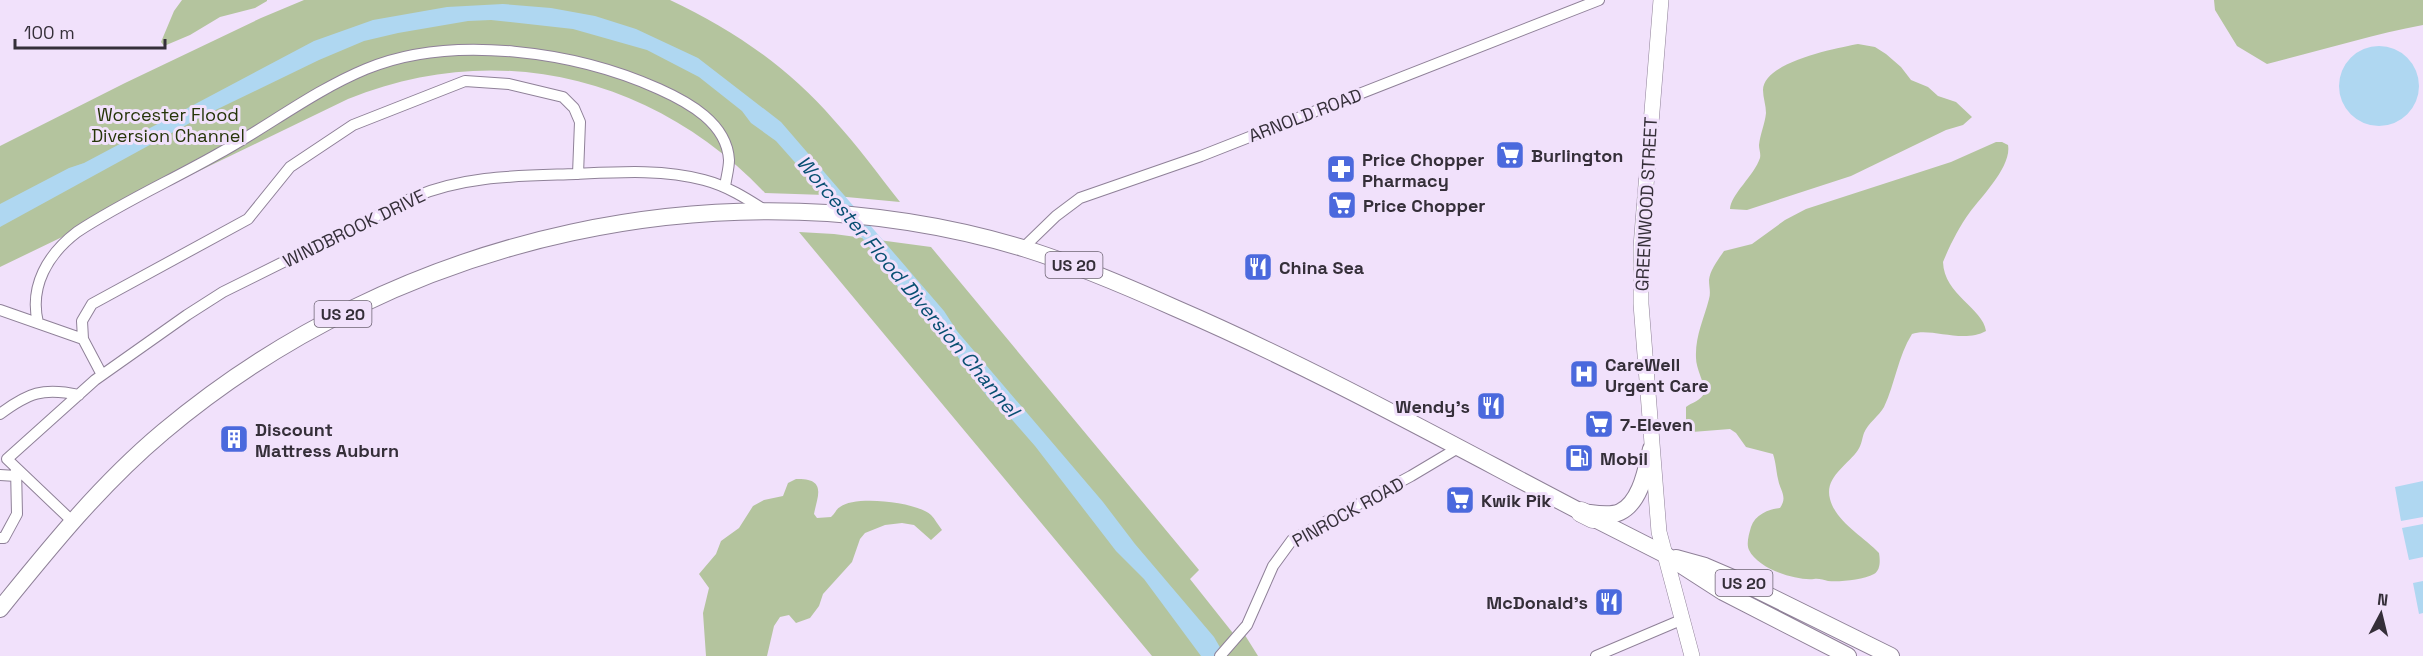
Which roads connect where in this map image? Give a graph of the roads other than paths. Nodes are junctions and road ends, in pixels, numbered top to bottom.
1 (1599, 0) edge
2 (1661, 0) edge
3 (578, 174) junction
4 (725, 187) junction
5 (766, 211) junction
6 (1023, 248) junction
7 (0, 310) edge
8 (38, 323) junction
9 (83, 339) junction
10 (102, 375) junction
11 (78, 395) junction
12 (0, 414) edge
13 (1458, 448) junction
14 (1651, 449) junction
15 (18, 473) junction
16 (0, 475) edge
17 (1587, 515) junction
18 (72, 520) junction
19 (0, 538) edge
20 (1664, 554) junction
21 (0, 609) edge
22 (1681, 620) junction
23 (1223, 652) edge
24 (1596, 656) edge
25 (1692, 656) edge
26 (1848, 656) edge
27 (1891, 656) edge

1 - 6 street, ARNOLD ROAD
2 - 14 main road, GREENWOOD STREET
3 - 4 street, WINDBROOK DRIVE
3 - 9 street
3 - 10 street, WINDBROOK DRIVE
4 - 5 street, WINDBROOK DRIVE
4 - 8 street
5 - 6 main road, US 20
5 - 18 main road, US 20
6 - 13 main road, US 20
7 - 8 street
8 - 9 street
9 - 10 street
10 - 11 street, WINDBROOK DRIVE
11 - 12 street
11 - 15 street, WINDBROOK DRIVE
13 - 17 main road, US 20
13 - 23 street, PINROCK ROAD
14 - 17 main road
14 - 20 main road, GREENWOOD STREET
15 - 16 street
15 - 18 street
15 - 19 street, WINDBROOK DRIVE
17 - 20 main road, US 20
18 - 21 main road, US 20
20 - 22 main road, GREENWOOD STREET
20 - 26 main road, US 20
20 - 27 main road, US 20
22 - 24 street
22 - 25 main road, GREENWOOD STREET

